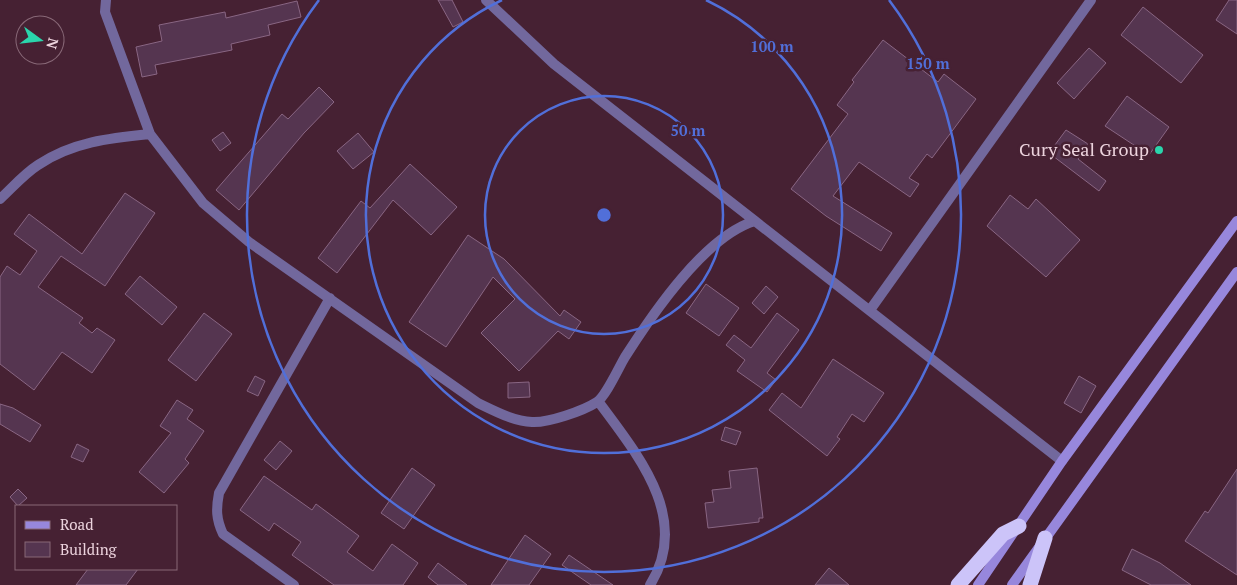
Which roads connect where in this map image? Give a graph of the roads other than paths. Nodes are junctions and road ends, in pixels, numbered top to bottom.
1 (106, 0) edge
2 (486, 0) edge
3 (1091, 0) edge
4 (150, 134) junction
5 (0, 199) edge
6 (755, 221) junction
7 (1237, 221) edge
8 (1237, 272) edge
9 (330, 298) junction
10 (870, 310) junction
11 (598, 401) junction
12 (1062, 461) junction
13 (1019, 526) junction
14 (1045, 538) junction
15 (294, 585) edge
16 (650, 585) edge
17 (958, 585) edge
18 (978, 585) edge
19 (1012, 585) edge
20 (1030, 585) edge

1 - 4 street
2 - 6 street
3 - 10 street
4 - 5 street
4 - 9 street
6 - 10 street
6 - 11 street
7 - 12 main road
8 - 14 main road
9 - 11 street
9 - 15 street
10 - 12 street
11 - 16 street
12 - 13 main road
13 - 17 highway
13 - 18 main road
14 - 19 main road
14 - 20 highway

